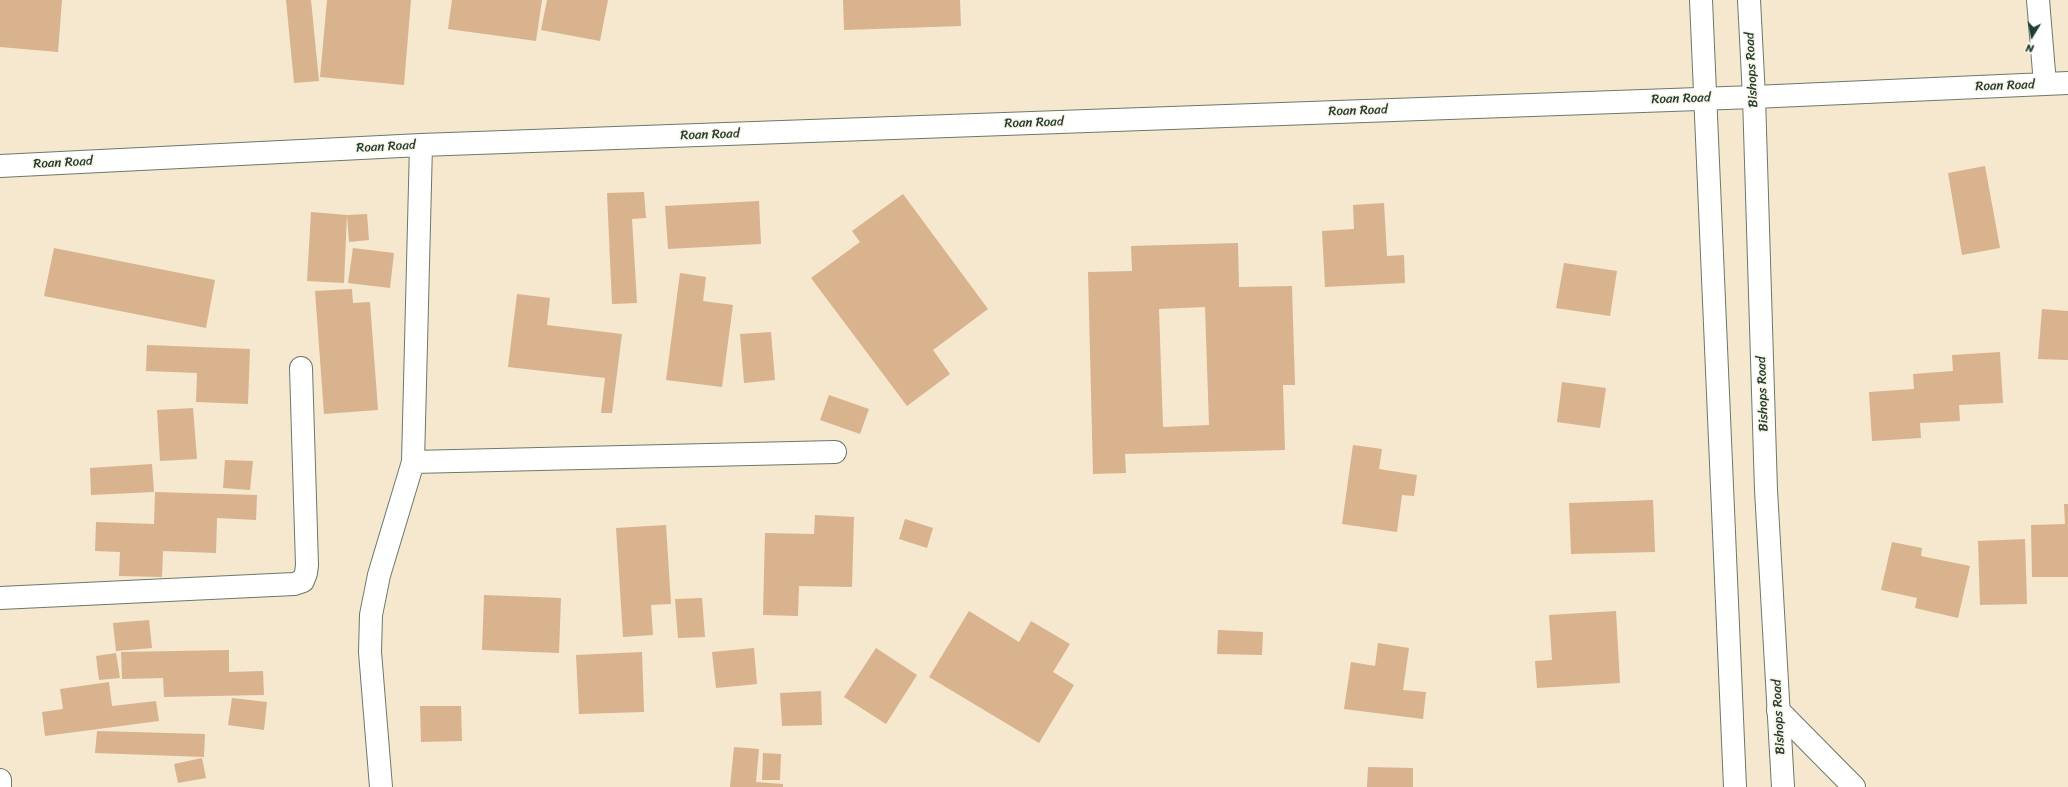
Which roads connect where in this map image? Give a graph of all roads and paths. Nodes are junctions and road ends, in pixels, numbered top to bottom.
1 (1701, 0) edge
2 (1748, 0) edge
3 (2038, 0) edge
4 (2068, 83) edge
5 (2045, 84) junction
6 (1754, 97) junction
7 (1706, 98) junction
8 (421, 145) junction
9 (0, 166) edge
10 (301, 368) dead end
11 (835, 452) dead end
12 (413, 462) junction
13 (0, 598) edge
14 (1778, 710) junction
15 (0, 780) edge
16 (0, 787) edge
17 (381, 787) edge
18 (1735, 787) edge
19 (1783, 787) edge
20 (1854, 787) edge

1 - 7 street
2 - 6 street, Bishops Road
3 - 5 street
4 - 5 street, Roan Road
5 - 6 street, Roan Road
6 - 7 street, Roan Road
6 - 14 street, Bishops Road
7 - 8 street, Roan Road
7 - 18 street
8 - 9 street, Roan Road
8 - 12 street
10 - 13 street
11 - 12 street
12 - 17 street
14 - 19 street, Bishops Road
14 - 20 street
15 - 16 street

